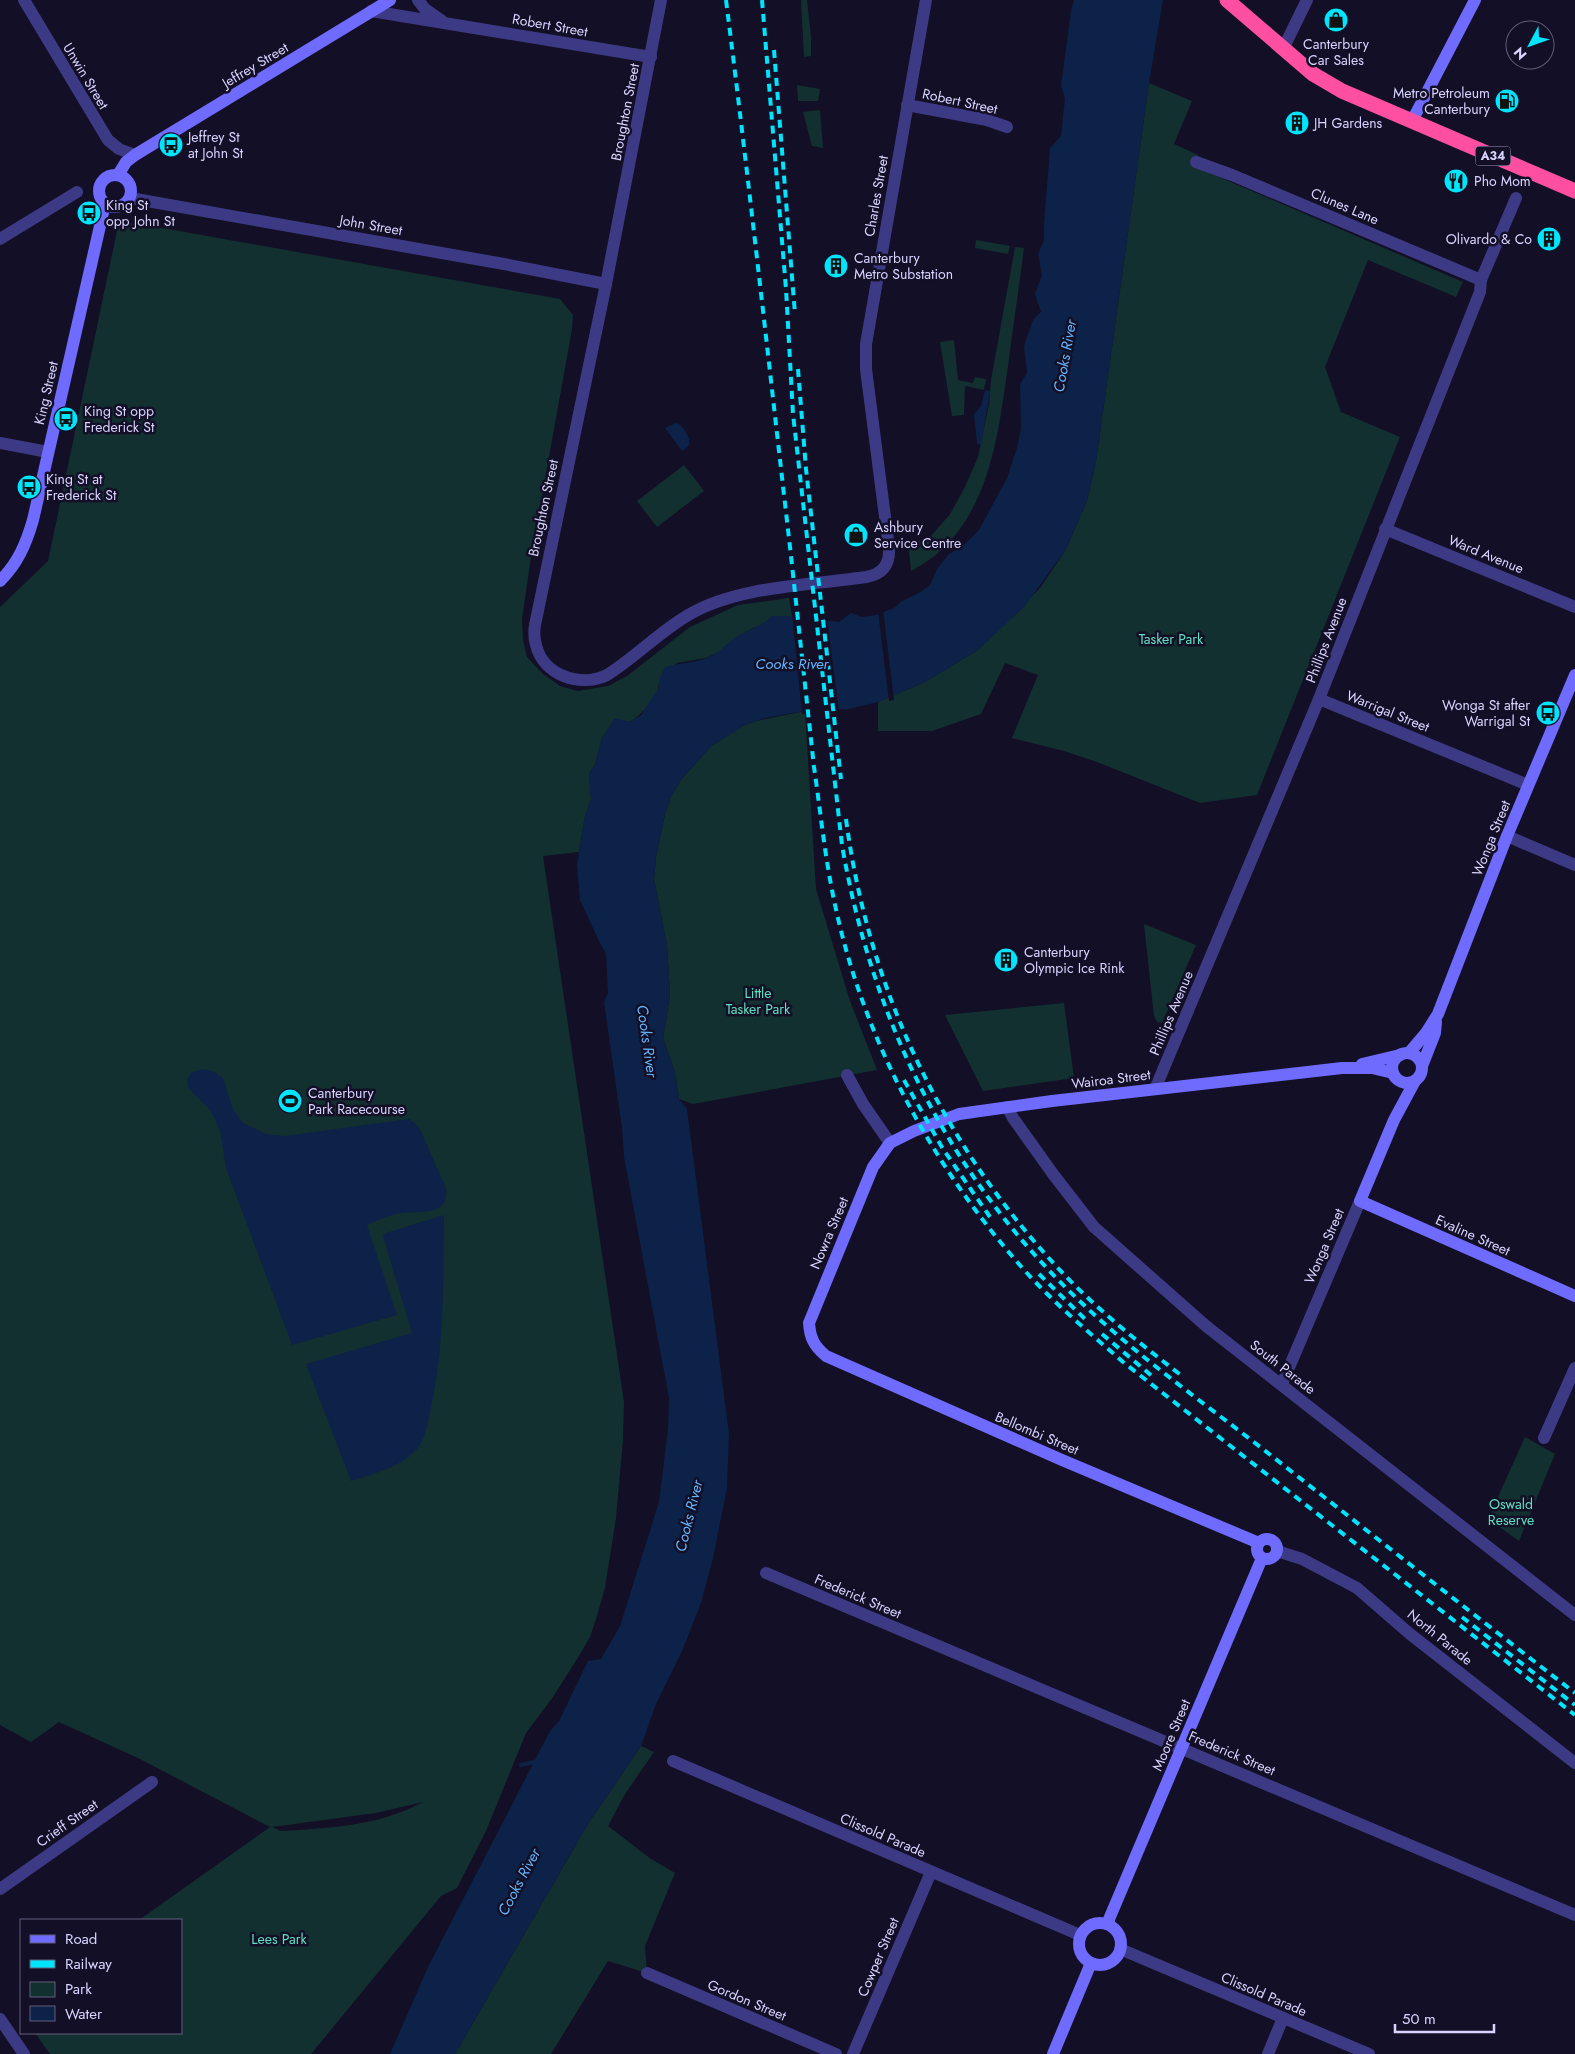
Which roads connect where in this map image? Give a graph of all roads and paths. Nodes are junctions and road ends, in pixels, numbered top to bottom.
1 (24, 0) edge
2 (390, 0) edge
3 (418, 0) edge
4 (660, 0) edge
5 (926, 0) edge
6 (1227, 0) edge
7 (1307, 0) edge
8 (1475, 0) edge
9 (371, 11) junction
10 (444, 22) junction
11 (1283, 49) junction
12 (651, 57) junction
13 (907, 105) junction
14 (1412, 121) junction
15 (1007, 127) dead end
16 (135, 154) junction
17 (1196, 162) dead end
18 (118, 175) junction
19 (1575, 191) edge
20 (77, 192) dead end
21 (130, 198) junction
22 (1516, 198) dead end
23 (105, 204) junction
24 (0, 238) edge
25 (1481, 280) junction
26 (606, 284) junction
27 (0, 443) edge
28 (48, 452) junction
29 (1385, 529) junction
30 (878, 573) joint
31 (0, 581) edge
32 (1575, 607) edge
33 (1575, 675) edge
34 (1319, 699) junction
35 (1528, 785) junction
36 (1507, 836) junction
37 (1575, 865) edge
38 (1438, 1014) junction
39 (1404, 1054) junction
40 (1422, 1066) junction
41 (1342, 1068) junction
42 (847, 1075) dead end
43 (1397, 1077) junction
44 (1415, 1081) junction
45 (1155, 1089) junction
46 (1007, 1107) junction
47 (1394, 1120) junction
48 (890, 1143) junction
49 (1360, 1201) junction
50 (1575, 1296) edge
51 (812, 1339) joint
52 (1575, 1368) edge
53 (1282, 1384) junction
54 (1544, 1438) dead end
55 (1259, 1543) junction
56 (1277, 1551) junction
57 (1262, 1558) junction
58 (766, 1573) dead end
59 (1575, 1615) edge
60 (1182, 1748) junction
61 (673, 1762) dead end
62 (1575, 1763) edge
63 (152, 1782) dead end
64 (931, 1872) junction
65 (0, 1889) edge
66 (1575, 1915) edge
67 (1107, 1924) junction
68 (1080, 1936) junction
69 (1120, 1950) junction
70 (1091, 1963) junction
71 (647, 1973) dead end
72 (1283, 2018) junction
73 (0, 2019) edge
74 (24, 2054) edge
75 (836, 2054) edge
76 (853, 2054) edge
77 (1052, 2054) edge
78 (1268, 2054) edge
79 (1369, 2054) edge

1 - 16 street, Unwin Street
2 - 9 street, Jeffrey Street
3 - 10 street, Robert Street
4 - 12 street, Broughton Street
5 - 13 street, Charles Street
6 - 11 highway, A34
7 - 11 street
8 - 14 street
9 - 10 street, Robert Street
9 - 16 street, Jeffrey Street
10 - 12 street, Robert Street
11 - 14 highway, A34
12 - 26 street, Broughton Street
13 - 15 street, Robert Street
13 - 30 street, Charles Street
14 - 19 highway, A34
16 - 18 street
17 - 25 street, Clunes Lane
18 - 21 street
18 - 23 street
20 - 24 street
21 - 23 street
21 - 26 street, John Street
22 - 25 street, Phillips Avenue
23 - 28 street, King Street
25 - 29 street, Phillips Avenue
26 - 30 street, Broughton Street
27 - 28 street
28 - 31 street, King Street
29 - 32 street, Ward Avenue
29 - 34 street, Phillips Avenue
33 - 35 street, Wonga Street
34 - 35 street, Warrigal Street
34 - 45 street, Phillips Avenue
35 - 36 street, Wonga Street
36 - 37 street
36 - 38 street, Wonga Street
38 - 39 street, Wonga Street
38 - 40 street, Wonga Street
39 - 40 street
39 - 41 street, Wairoa Street
39 - 43 street
40 - 44 street
41 - 43 street, Wairoa Street
41 - 45 street, Wairoa Street
42 - 48 street
43 - 44 street
43 - 47 street, Wonga Street
44 - 47 street, Wonga Street
45 - 46 street, Wairoa Street
46 - 48 street, Wairoa Street
46 - 53 street, South Parade
47 - 49 street, Wonga Street
48 - 51 street, Nowra Street
49 - 50 street, Evaline Street
49 - 53 street, Wonga Street
51 - 55 street, Bellombi Street
52 - 54 street
53 - 59 street, South Parade
55 - 56 street
55 - 57 street
56 - 57 street
56 - 62 street, North Parade
57 - 60 street, Moore Street
58 - 60 street, Frederick Street
60 - 66 street, Frederick Street
60 - 67 street, Moore Street
61 - 64 street, Clissold Parade
63 - 65 street, Crieff Street
64 - 68 street, Clissold Parade
64 - 76 street, Cowper Street
67 - 68 street
67 - 69 street
68 - 70 street
69 - 70 street
69 - 72 street, Clissold Parade
70 - 77 street
71 - 75 street, Gordon Street
72 - 78 street
72 - 79 street, Clissold Parade
73 - 74 street

